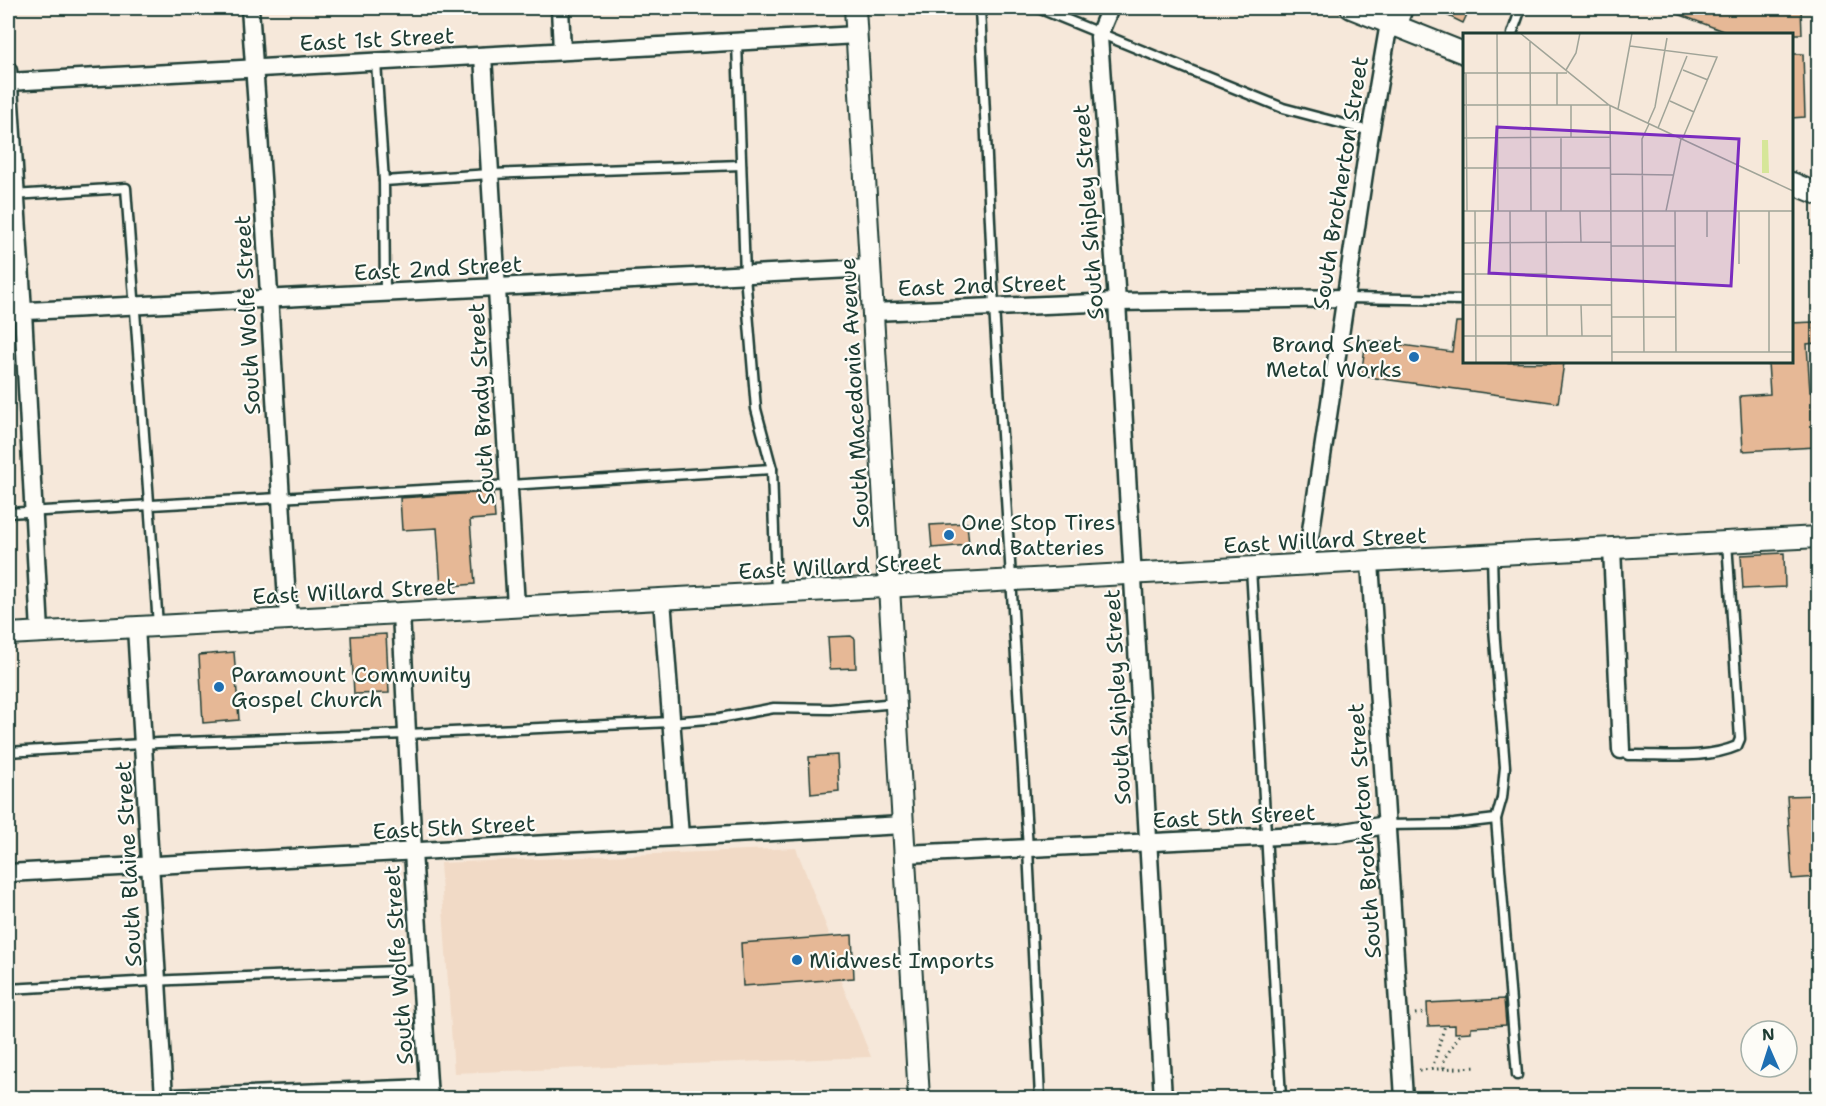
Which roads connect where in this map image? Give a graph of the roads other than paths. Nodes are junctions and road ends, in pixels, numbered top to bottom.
1 (250, 8) edge
2 (560, 8) edge
3 (855, 8) edge
4 (980, 8) edge
5 (1038, 8) edge
6 (1110, 8) edge
7 (1351, 8) edge
8 (1404, 8) edge
9 (1521, 8) edge
10 (1393, 25) junction
11 (1100, 32) junction
12 (1512, 33) edge
13 (857, 35) junction
14 (737, 42) junction
15 (562, 51) junction
16 (1463, 53) edge
17 (483, 56) junction
18 (376, 62) junction
19 (254, 69) junction
20 (8, 70) edge
21 (8, 82) edge
22 (1371, 131) junction
23 (741, 165) junction
24 (490, 174) junction
25 (384, 181) junction
26 (1793, 184) edge
27 (1818, 194) edge
28 (12, 195) edge
29 (870, 268) junction
30 (745, 274) junction
31 (496, 287) junction
32 (385, 293) junction
33 (1345, 298) junction
34 (269, 299) junction
35 (1463, 300) edge
36 (1117, 302) junction
37 (134, 306) junction
38 (994, 307) junction
39 (15, 312) edge
40 (872, 312) junction
41 (772, 469) junction
42 (508, 484) junction
43 (280, 498) junction
44 (148, 505) junction
45 (34, 511) junction
46 (8, 513) edge
47 (1818, 537) edge
48 (1727, 542) junction
49 (1612, 548) junction
50 (1492, 555) junction
51 (1370, 562) junction
52 (1306, 564) junction
53 (1251, 567) junction
54 (1132, 574) junction
55 (1011, 581) junction
56 (890, 587) junction
57 (776, 593) junction
58 (662, 599) junction
59 (516, 606) junction
60 (401, 614) junction
61 (288, 619) junction
62 (158, 626) junction
63 (136, 627) junction
64 (40, 632) junction
65 (8, 634) edge
66 (896, 703) junction
67 (671, 722) junction
68 (407, 734) junction
69 (143, 744) junction
70 (1621, 750) joint
71 (8, 752) edge
72 (1496, 819) junction
73 (903, 825) junction
74 (1386, 825) junction
75 (680, 836) junction
76 (1266, 837) junction
77 (1148, 843) junction
78 (1028, 849) junction
79 (413, 852) junction
80 (904, 854) junction
81 (151, 866) junction
82 (8, 873) edge
83 (421, 970) junction
84 (158, 981) junction
85 (8, 990) edge
86 (1517, 1075) dead end
87 (429, 1093) edge
88 (164, 1098) edge
89 (173, 1098) edge
90 (920, 1098) edge
91 (1040, 1098) edge
92 (1163, 1098) edge
93 (1281, 1098) edge
94 (1404, 1098) edge

1 - 19 street, South Wolfe Street
2 - 15 street
3 - 13 street, South Macedonia Avenue
4 - 38 lane
5 - 11 lane
6 - 11 street, South Shipley Street
7 - 10 street
8 - 10 street, South Brotherton Street
9 - 12 lane
10 - 16 street
10 - 22 street, South Brotherton Street
11 - 22 lane
11 - 36 street, South Shipley Street
13 - 14 street, East 1st Street
13 - 29 street, South Macedonia Avenue
14 - 15 street, East 1st Street
14 - 23 lane
15 - 17 street, East 1st Street
17 - 18 street, East 1st Street
17 - 24 street, South Brady Street
18 - 19 street, East 1st Street
18 - 25 lane
19 - 21 street, East 1st Street
19 - 34 street, South Wolfe Street
20 - 21 street
21 - 28 street
22 - 33 street, South Brotherton Street
23 - 24 lane
23 - 30 lane
24 - 25 lane
24 - 31 street, South Brady Street
25 - 32 lane
26 - 27 street
28 - 37 lane
28 - 39 street
29 - 30 street, East 2nd Street
29 - 40 street, South Macedonia Avenue
30 - 31 street, East 2nd Street
30 - 41 lane
31 - 32 street, East 2nd Street
31 - 42 street, South Brady Street
32 - 34 street, East 2nd Street
33 - 35 lane
33 - 36 street, East 2nd Street
33 - 52 street, South Brotherton Street
34 - 37 street, East 2nd Street
34 - 43 street, South Wolfe Street
36 - 38 street, East 2nd Street
36 - 54 street, South Shipley Street
37 - 39 street, East 2nd Street
37 - 44 lane
38 - 40 street, East 2nd Street
38 - 55 lane
39 - 45 street
40 - 56 street, South Macedonia Avenue
41 - 42 lane
41 - 57 lane
42 - 43 lane
42 - 59 street, South Brady Street
43 - 44 lane
43 - 61 street, South Wolfe Street
44 - 45 lane
44 - 62 lane
45 - 46 lane
45 - 64 street
47 - 48 street, East Willard Street
48 - 49 street, East Willard Street
48 - 70 lane
49 - 50 street, East Willard Street
49 - 70 street
50 - 51 street, East Willard Street
50 - 72 lane
51 - 52 street, East Willard Street
51 - 74 street, South Brotherton Street
52 - 53 street, East Willard Street
53 - 54 street, East Willard Street
53 - 76 lane
54 - 55 street, East Willard Street
54 - 77 street, South Shipley Street
55 - 56 street, East Willard Street
55 - 78 lane
56 - 57 street, East Willard Street
56 - 66 street, South Macedonia Avenue
57 - 58 street, East Willard Street
58 - 59 street, East Willard Street
58 - 67 street
59 - 60 street, East Willard Street
60 - 61 street, East Willard Street
60 - 68 street, South Wolfe Street
61 - 62 street, East Willard Street
62 - 63 street, East Willard Street
63 - 64 street, East Willard Street
63 - 69 street, South Blaine Street
64 - 65 street, East Willard Street
66 - 67 lane
66 - 73 street, South Macedonia Avenue
67 - 68 lane
67 - 75 street
68 - 69 lane
68 - 79 street, South Wolfe Street
69 - 71 lane
69 - 81 street, South Blaine Street
72 - 74 lane
72 - 86 lane
73 - 75 street, East 5th Street
73 - 80 street, South Macedonia Avenue
74 - 76 street, East 5th Street
74 - 94 street, South Brotherton Street
75 - 79 street, East 5th Street
76 - 77 street, East 5th Street
76 - 93 lane
77 - 78 street, East 5th Street
77 - 92 street, South Shipley Street
78 - 80 street, East 5th Street
78 - 91 lane
79 - 81 street, East 5th Street
79 - 83 street, South Wolfe Street
80 - 90 street, South Macedonia Avenue
81 - 82 street, East 5th Street
81 - 84 street, South Blaine Street
83 - 84 lane
83 - 87 street, South Wolfe Street
84 - 85 lane
84 - 88 street, South Blaine Street
87 - 89 street

